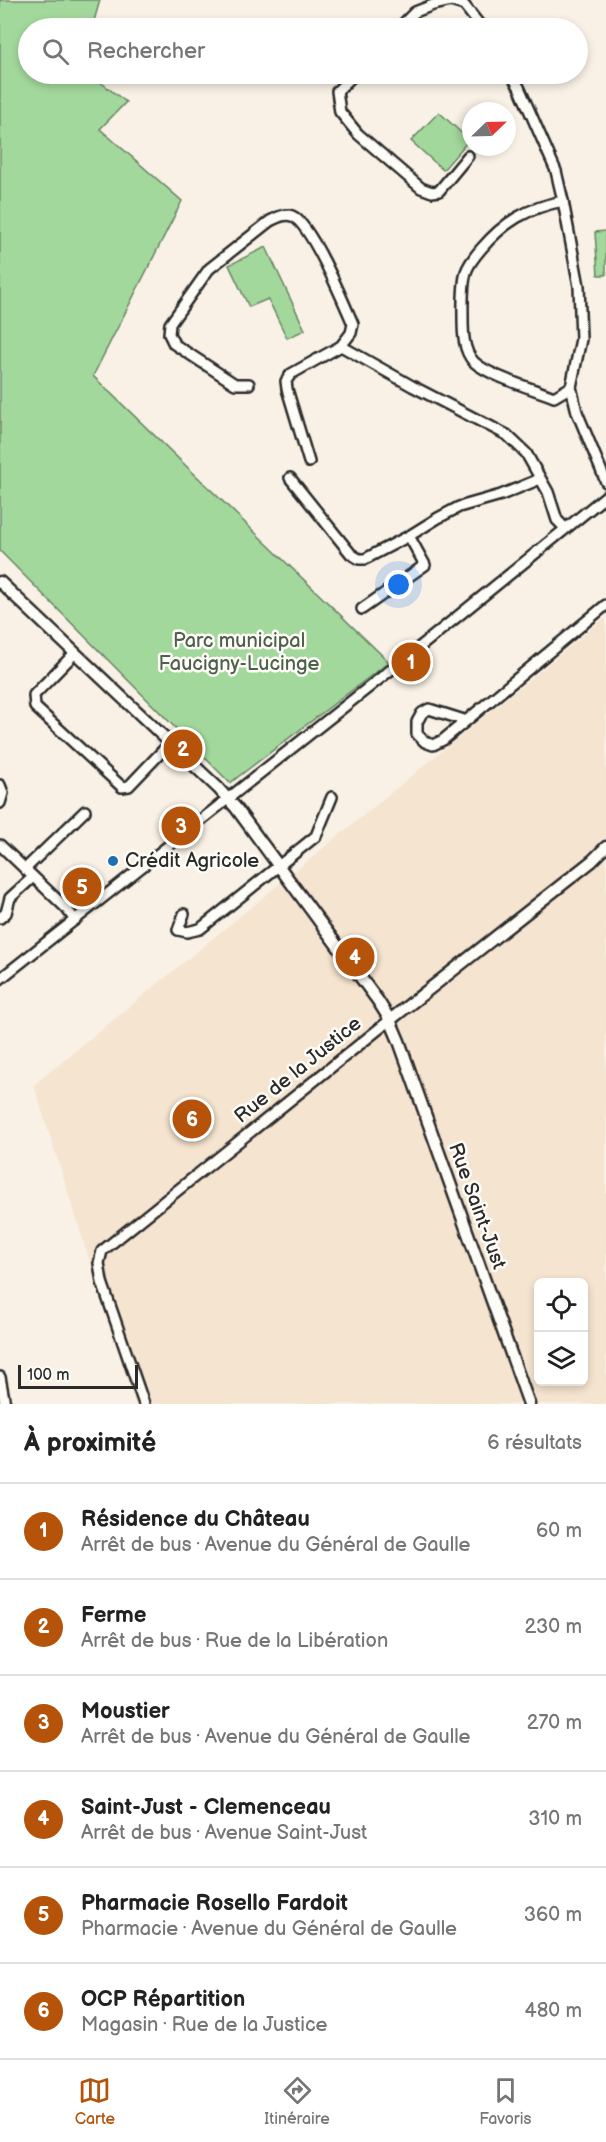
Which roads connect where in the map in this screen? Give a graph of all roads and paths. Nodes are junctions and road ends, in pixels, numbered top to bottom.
1 (409, 18) edge
2 (474, 18) edge
3 (344, 84) edge
4 (517, 84) edge
5 (468, 156) dead end
6 (563, 201) junction
7 (341, 346) junction
8 (249, 384) dead end
9 (571, 387) junction
10 (309, 462) dead end
11 (290, 478) dead end
12 (540, 479) junction
13 (606, 482) edge
14 (606, 496) edge
15 (565, 528) junction
16 (409, 537) junction
17 (0, 582) edge
18 (606, 605) edge
19 (362, 609) dead end
20 (75, 653) junction
21 (464, 720) junction
22 (170, 744) junction
23 (0, 784) edge
24 (332, 797) dead end
25 (228, 799) junction
26 (0, 802) edge
27 (85, 811) dead end
28 (0, 845) edge
29 (606, 847) edge
30 (279, 866) junction
31 (25, 869) junction
32 (33, 877) junction
33 (184, 914) dead end
34 (0, 918) edge
35 (75, 920) junction
36 (0, 979) edge
37 (390, 1020) junction
38 (0, 1377) edge
39 (5, 1404) edge
40 (144, 1404) edge
41 (529, 1404) edge

1 - 2 street
3 - 5 street
4 - 6 street
6 - 9 street
6 - 9 street
7 - 8 street
7 - 10 street
7 - 12 street
9 - 13 street
11 - 16 street
12 - 15 street
12 - 16 street
14 - 15 street
15 - 25 street
16 - 19 street
17 - 20 street, Rue Saint-Just
18 - 21 street
20 - 22 street, Rue Saint-Just
20 - 22 street
21 - 21 street
22 - 25 street, Rue Saint-Just
23 - 26 street
24 - 30 street
25 - 30 street, Rue Saint-Just
25 - 35 street
27 - 31 street
28 - 31 street
29 - 37 street
30 - 33 street
30 - 37 street, Rue Saint-Just
31 - 32 street
32 - 34 street
32 - 35 street
35 - 36 street
37 - 40 street, Rue de la Justice
37 - 41 street, Rue Saint-Just
38 - 39 street

